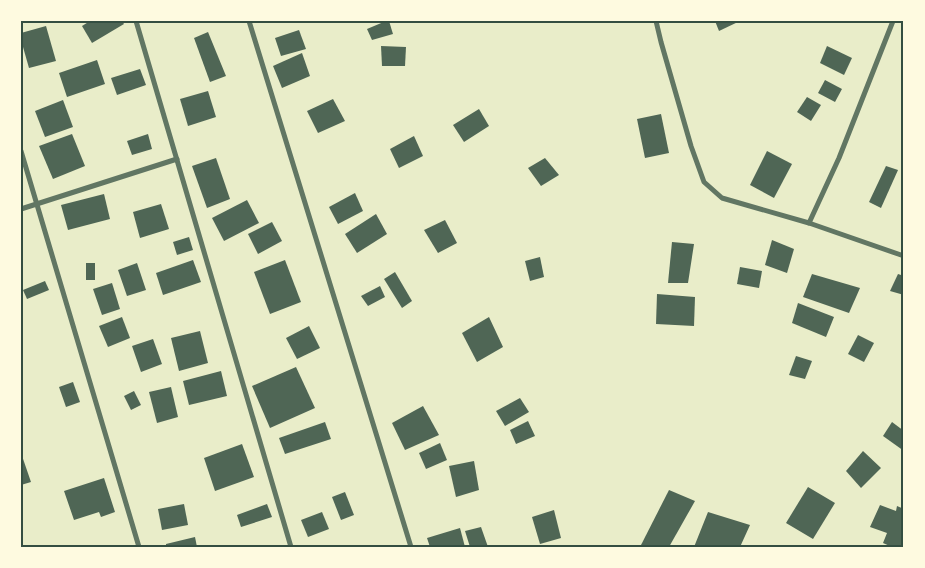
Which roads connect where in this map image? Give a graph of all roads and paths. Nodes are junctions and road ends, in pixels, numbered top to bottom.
1 (136, 21) edge
2 (249, 21) edge
3 (656, 21) edge
4 (893, 21) edge
5 (21, 151) edge
6 (177, 159) junction
7 (36, 204) junction
8 (21, 208) edge
9 (809, 223) junction
10 (904, 256) edge
11 (139, 547) edge
12 (291, 547) edge
13 (411, 547) edge

1 - 6 street
2 - 13 street
3 - 9 street
4 - 9 street
5 - 7 street
6 - 7 street
6 - 12 street
7 - 8 street
7 - 11 street
9 - 10 street

